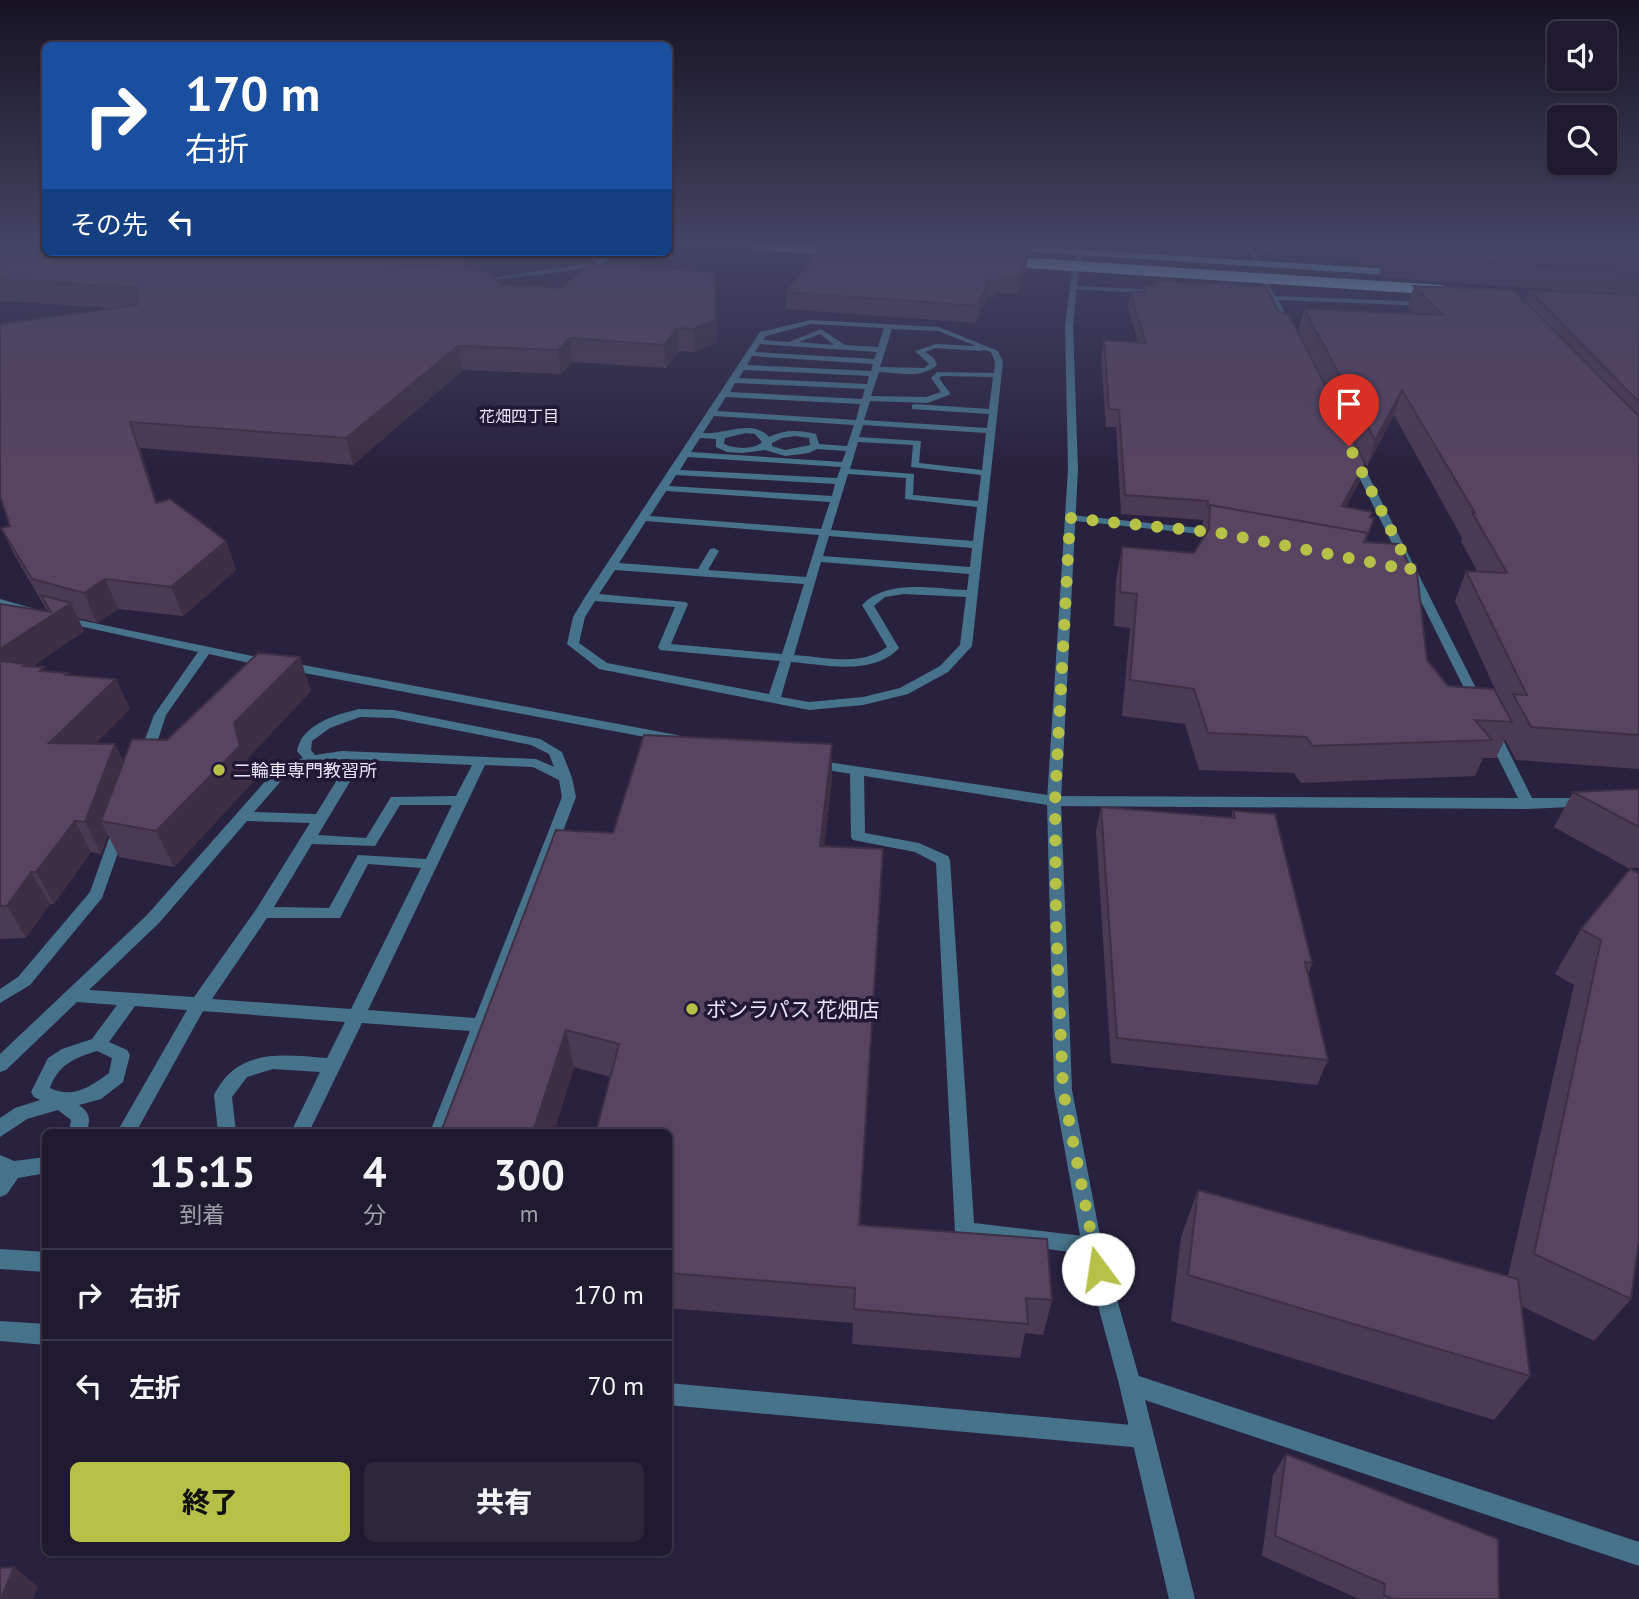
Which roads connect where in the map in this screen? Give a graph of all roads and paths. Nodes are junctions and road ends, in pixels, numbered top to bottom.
1 (1070, 320) edge
2 (1286, 320) edge
3 (889, 325) junction
4 (1293, 335) edge
5 (758, 342) junction
6 (789, 344) junction
7 (842, 347) junction
8 (882, 350) junction
9 (994, 351) junction
10 (750, 354) junction
11 (741, 367) junction
12 (876, 368) junction
13 (998, 375) junction
14 (732, 380) junction
15 (808, 392) junction
16 (723, 394) junction
17 (867, 398) junction
18 (905, 407) junction
19 (799, 408) dead end
20 (993, 412) junction
21 (710, 413) junction
22 (859, 422) junction
23 (930, 427) junction
24 (991, 431) junction
25 (696, 435) junction
26 (720, 436) junction
27 (767, 442) junction
28 (853, 444) junction
29 (816, 446) junction
30 (1349, 446) edge
31 (684, 454) junction
32 (672, 472) junction
33 (844, 472) junction
34 (986, 473) junction
35 (662, 488) junction
36 (836, 499) junction
37 (982, 505) junction
38 (643, 518) junction
39 (1070, 518) junction
40 (825, 532) junction
41 (1234, 536) edge
42 (978, 545) junction
43 (714, 551) dead end
44 (817, 559) junction
45 (889, 565) junction
46 (611, 566) junction
47 (1397, 567) edge
48 (1411, 570) junction
49 (975, 571) junction
50 (701, 573) junction
51 (888, 578) dead end
52 (811, 581) junction
53 (972, 594) junction
54 (591, 597) junction
55 (0, 602) edge
56 (205, 651) junction
57 (787, 657) junction
58 (774, 699) junction
59 (685, 740) edge
60 (359, 756) junction
61 (312, 760) junction
62 (481, 760) junction
63 (805, 762) edge
64 (143, 765) edge
65 (857, 773) junction
66 (565, 778) junction
67 (462, 801) junction
68 (1055, 801) junction
69 (1597, 803) edge
70 (1528, 804) junction
71 (244, 816) junction
72 (124, 817) edge
73 (320, 819) junction
74 (308, 839) junction
75 (430, 864) junction
76 (263, 912) junction
77 (73, 995) junction
78 (0, 997) edge
79 (130, 1000) junction
80 (198, 1005) junction
81 (355, 1016) junction
82 (481, 1025) junction
83 (97, 1044) junction
84 (0, 1065) edge
85 (332, 1066) junction
86 (61, 1102) junction
87 (0, 1129) edge
88 (79, 1129) edge
89 (127, 1129) edge
90 (227, 1129) edge
91 (301, 1129) edge
92 (440, 1129) edge
93 (42, 1165) edge
94 (6, 1167) edge
95 (0, 1188) edge
96 (1092, 1246) junction
97 (0, 1259) edge
98 (42, 1262) edge
99 (0, 1331) edge
100 (42, 1335) edge
101 (1130, 1384) junction
102 (672, 1394) edge
103 (1143, 1437) junction
104 (1639, 1554) edge
105 (1182, 1599) edge

1 - 39 street
2 - 4 street
3 - 5 street
3 - 8 street
3 - 9 street
5 - 6 street
5 - 10 street
6 - 7 street
6 - 7 street
7 - 8 street
8 - 12 street
9 - 12 street
9 - 13 street
10 - 11 street
10 - 12 street
11 - 12 street
11 - 14 street
12 - 17 street
13 - 17 street
13 - 20 street
14 - 15 street
14 - 16 street
15 - 16 street
15 - 17 street
15 - 17 street
15 - 19 street
16 - 21 street
17 - 18 street
17 - 22 street
18 - 20 street
18 - 23 street
20 - 24 street
21 - 22 street
21 - 25 street
22 - 23 street
22 - 28 street
23 - 24 street
24 - 34 street
25 - 26 street
25 - 31 street
26 - 27 street
26 - 27 street
27 - 29 street
27 - 29 street
28 - 29 street
28 - 33 street
28 - 34 street
30 - 48 street
31 - 32 street
31 - 33 street
32 - 33 street
32 - 35 street
33 - 36 street
33 - 37 street
34 - 37 street
35 - 36 street
35 - 38 street
36 - 40 street
37 - 42 street
38 - 40 street
38 - 46 street
39 - 41 street
39 - 68 street
40 - 42 street
40 - 44 street
42 - 49 street
43 - 50 street
44 - 45 street
44 - 52 street
45 - 49 street
45 - 51 street
46 - 50 street
46 - 54 street
47 - 48 street
48 - 70 street
49 - 53 street
50 - 52 street
52 - 57 street
53 - 57 street
53 - 58 street
54 - 57 street
54 - 58 street
55 - 56 street
56 - 59 street
56 - 64 street
57 - 58 street
60 - 61 street
60 - 62 street
60 - 73 street
61 - 66 street
61 - 71 street
62 - 66 street
62 - 67 street
63 - 65 street
65 - 68 street
65 - 96 street
66 - 82 street
67 - 74 street
67 - 75 street
68 - 70 street
68 - 96 street
69 - 70 street
71 - 73 street
71 - 77 street
72 - 78 street
73 - 74 street
74 - 76 street
75 - 76 street
75 - 81 street
76 - 80 street
77 - 79 street
77 - 84 street
79 - 80 street
79 - 83 street
80 - 81 street
80 - 89 street
81 - 82 street
81 - 85 street
82 - 92 street
83 - 86 street
83 - 86 street
85 - 90 street
85 - 91 street
86 - 87 street
86 - 88 street
93 - 94 street
94 - 95 street
96 - 101 street
97 - 98 street
99 - 100 street
101 - 103 street
101 - 104 street
102 - 103 street
103 - 105 street

